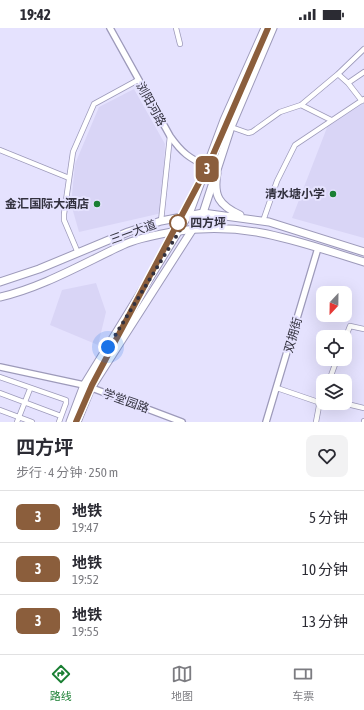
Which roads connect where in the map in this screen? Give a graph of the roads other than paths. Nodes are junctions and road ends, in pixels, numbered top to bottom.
1 (110, 28) edge
2 (176, 28) edge
3 (265, 28) edge
4 (273, 28) edge
5 (180, 44) dead end
6 (364, 49) edge
7 (364, 72) edge
8 (338, 74) junction
9 (138, 80) junction
10 (348, 83) junction
11 (363, 100) edge
12 (301, 105) junction
13 (331, 120) junction
14 (231, 127) junction
15 (170, 136) junction
16 (0, 150) edge
17 (208, 167) junction
18 (217, 173) junction
19 (69, 178) junction
20 (203, 213) junction
21 (189, 214) junction
22 (246, 218) junction
23 (161, 221) junction
24 (263, 221) junction
25 (193, 230) junction
26 (181, 231) junction
27 (318, 248) junction
28 (364, 252) edge
29 (78, 253) junction
30 (364, 262) edge
31 (0, 282) edge
32 (0, 297) edge
33 (364, 329) edge
34 (348, 330) edge
35 (0, 367) edge
36 (0, 377) edge
37 (88, 387) junction
38 (277, 388) junction
39 (30, 389) dead end
40 (0, 393) edge
41 (316, 401) edge
42 (24, 402) junction
43 (352, 405) edge
44 (364, 408) edge
45 (0, 410) edge
46 (318, 410) edge
47 (61, 416) junction
48 (18, 420) edge
49 (32, 422) edge
50 (59, 422) edge
51 (70, 422) edge
52 (77, 422) edge
53 (182, 422) edge
54 (266, 422) edge
55 (316, 422) edge

1 - 9 street, 浏阳河路
2 - 5 street
3 - 17 main road
4 - 14 main road
6 - 8 street
7 - 10 street
8 - 10 street
8 - 12 street
9 - 15 street, 浏阳河路
9 - 19 street
10 - 11 street
11 - 13 street
12 - 13 street
12 - 14 street
13 - 24 street
14 - 18 main road
15 - 17 street, 浏阳河路
15 - 23 street
16 - 19 street
17 - 21 main road
18 - 20 main road
18 - 22 main road
19 - 29 street
20 - 21 main road, 三一大道
20 - 22 main road, 三一大道
20 - 25 main road
21 - 23 main road, 三一大道
21 - 26 main road
22 - 24 main road, 三一大道
23 - 29 main road, 三一大道
24 - 28 main road, 三一大道
25 - 26 main road, 三一大道
25 - 27 main road, 三一大道
25 - 37 main road
26 - 32 main road, 三一大道
26 - 37 main road
27 - 30 main road, 三一大道
27 - 38 street, 双拥街
29 - 31 main road, 三一大道
33 - 34 street
35 - 37 street, 学堂园路
36 - 47 street
37 - 51 main road
37 - 52 main road
37 - 53 street, 学堂园路
38 - 41 street
38 - 54 street, 双拥街
39 - 42 street
40 - 42 street
42 - 47 street
42 - 48 street
43 - 44 street
45 - 48 street
46 - 55 street
47 - 50 street
48 - 49 street

